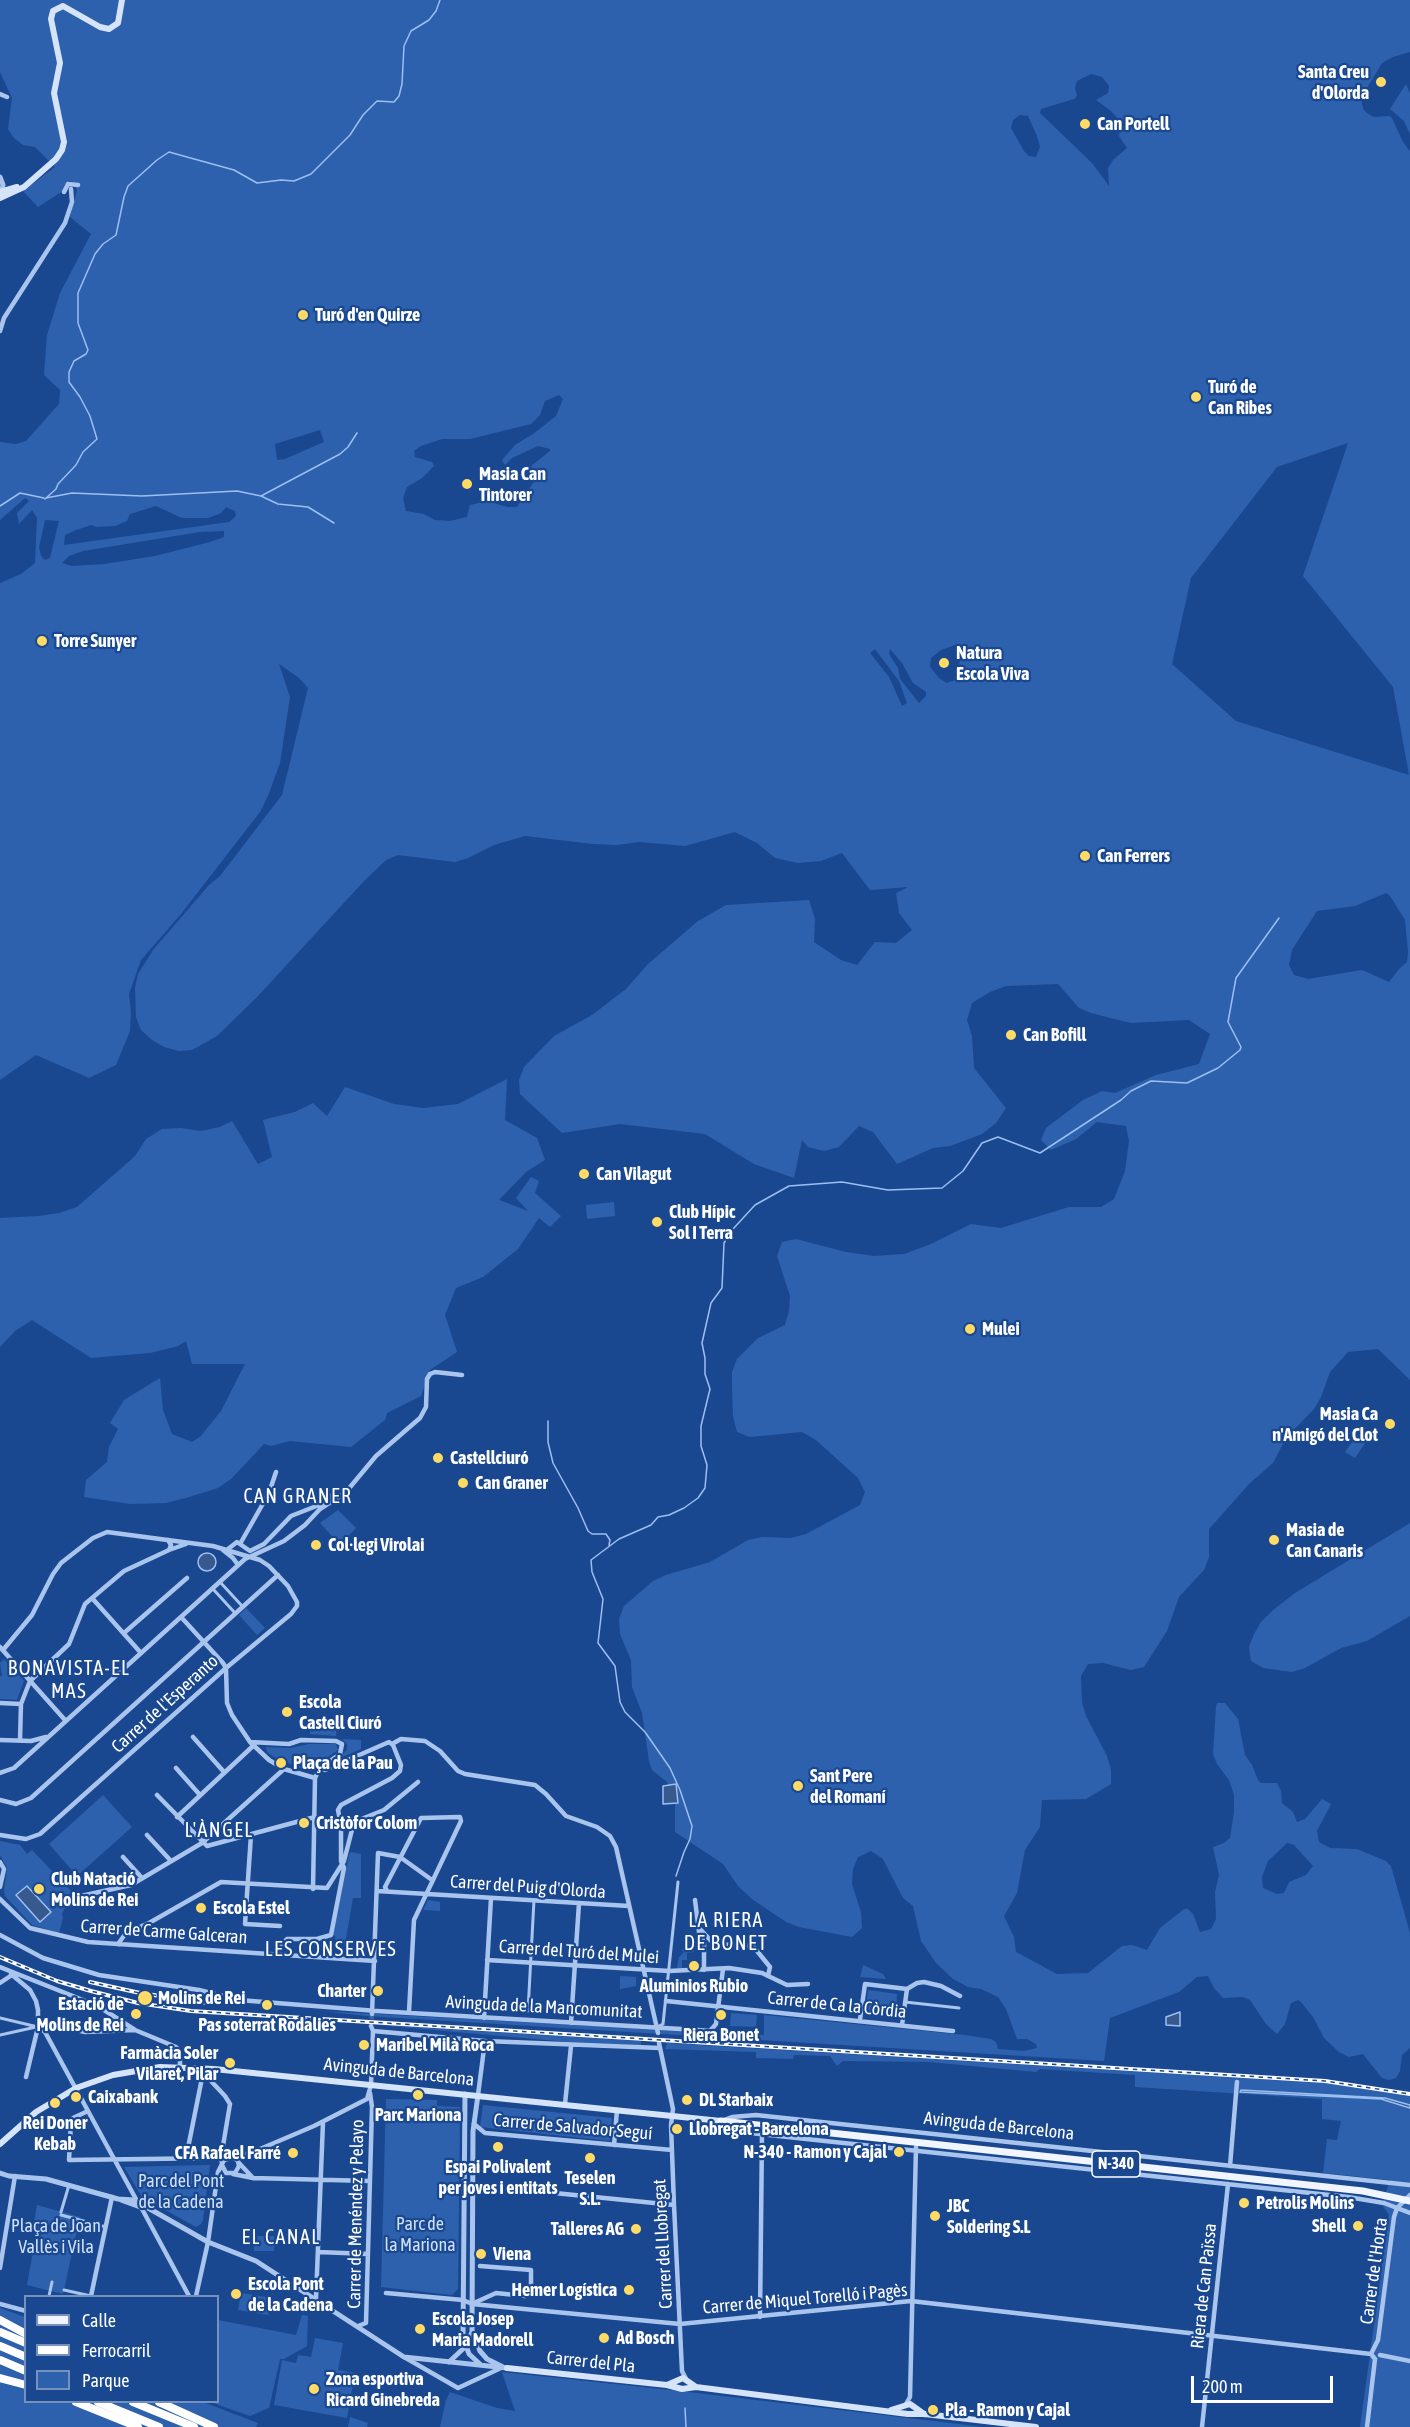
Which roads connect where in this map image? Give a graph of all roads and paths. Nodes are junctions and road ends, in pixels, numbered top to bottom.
1 (122, 0) edge
2 (0, 94) edge
3 (6, 98) dead end
4 (0, 177) edge
5 (78, 185) dead end
6 (14, 189) junction
7 (71, 189) dead end
8 (64, 192) dead end
9 (0, 193) edge
10 (0, 331) edge
11 (462, 1376) dead end
12 (276, 1472) dead end
13 (338, 1498) junction
14 (167, 1540) junction
15 (198, 1544) junction
16 (240, 1544) junction
17 (221, 1548) junction
18 (228, 1549) junction
19 (169, 1550) junction
20 (263, 1551) junction
21 (251, 1558) junction
22 (263, 1561) junction
23 (238, 1565) junction
24 (278, 1575) junction
25 (187, 1578) dead end
26 (220, 1582) junction
27 (212, 1588) junction
28 (92, 1598) junction
29 (244, 1607) junction
30 (236, 1614) junction
31 (181, 1617) junction
32 (124, 1634) junction
33 (205, 1642) junction
34 (2, 1651) edge
35 (141, 1653) junction
36 (226, 1668) junction
37 (215, 1678) junction
38 (30, 1681) junction
39 (227, 1685) junction
40 (0, 1703) edge
41 (21, 1704) junction
42 (65, 1720) junction
43 (49, 1736) junction
44 (193, 1737) dead end
45 (0, 1740) edge
46 (20, 1740) junction
47 (31, 1741) junction
48 (252, 1744) junction
49 (392, 1744) junction
50 (33, 1751) junction
51 (176, 1768) dead end
52 (320, 1768) junction
53 (284, 1769) junction
54 (224, 1772) junction
55 (0, 1773) edge
56 (315, 1778) junction
57 (418, 1782) dead end
58 (157, 1795) dead end
59 (201, 1795) junction
60 (0, 1800) edge
61 (177, 1817) junction
62 (315, 1817) junction
63 (0, 1835) edge
64 (147, 1835) dead end
65 (251, 1835) junction
66 (202, 1843) junction
67 (123, 1857) dead end
68 (400, 1857) junction
69 (171, 1861) junction
70 (0, 1862) edge
71 (342, 1863) junction
72 (142, 1878) junction
73 (432, 1880) junction
74 (247, 1882) junction
75 (678, 1882) dead end
76 (0, 1887) edge
77 (313, 1889) junction
78 (377, 1891) junction
79 (387, 1892) junction
80 (425, 1894) junction
81 (72, 1898) dead end
82 (491, 1898) junction
83 (0, 1899) edge
84 (534, 1900) junction
85 (695, 1900) dead end
86 (579, 1903) junction
87 (629, 1906) junction
88 (280, 1926) dead end
89 (699, 1928) junction
90 (0, 1935) edge
91 (118, 1944) junction
92 (278, 1954) junction
93 (487, 1960) junction
94 (375, 1961) junction
95 (531, 1962) junction
96 (575, 1965) junction
97 (2, 1968) edge
98 (723, 1969) junction
99 (644, 1970) junction
100 (704, 1970) junction
101 (669, 1971) junction
102 (12, 1975) junction
103 (768, 1976) junction
104 (0, 1983) edge
105 (808, 1984) dead end
106 (907, 1989) junction
107 (960, 1996) dead end
108 (666, 2001) junction
109 (905, 2002) junction
110 (718, 2007) junction
111 (959, 2008) dead end
112 (528, 2011) dead end
113 (409, 2012) junction
114 (372, 2013) junction
115 (0, 2018) edge
116 (484, 2018) junction
117 (860, 2020) junction
118 (571, 2023) junction
119 (902, 2025) junction
120 (38, 2027) junction
121 (135, 2030) junction
122 (657, 2030) junction
123 (953, 2031) dead end
124 (0, 2035) edge
125 (485, 2041) junction
126 (571, 2046) junction
127 (180, 2067) junction
128 (206, 2068) junction
129 (26, 2077) dead end
130 (1237, 2082) dead end
131 (371, 2085) junction
132 (76, 2088) junction
133 (370, 2093) junction
134 (465, 2094) junction
135 (478, 2095) junction
136 (565, 2104) junction
137 (617, 2110) junction
138 (88, 2111) junction
139 (672, 2115) junction
140 (764, 2116) junction
141 (721, 2121) junction
142 (323, 2122) junction
143 (474, 2124) junction
144 (750, 2129) junction
145 (762, 2134) junction
146 (0, 2144) edge
147 (614, 2145) junction
148 (916, 2147) junction
149 (672, 2150) junction
150 (186, 2158) junction
151 (234, 2158) junction
152 (114, 2160) junction
153 (222, 2162) junction
154 (239, 2163) junction
155 (1230, 2166) junction
156 (0, 2173) edge
157 (231, 2175) junction
158 (15, 2176) junction
159 (253, 2178) junction
160 (218, 2179) junction
161 (321, 2180) junction
162 (370, 2181) junction
163 (465, 2184) junction
164 (1228, 2184) junction
165 (69, 2185) junction
166 (472, 2185) junction
167 (1410, 2185) edge
168 (1314, 2186) junction
169 (112, 2197) junction
170 (1348, 2197) junction
171 (1408, 2198) edge
172 (121, 2200) junction
173 (135, 2200) junction
174 (674, 2205) junction
175 (141, 2207) junction
176 (1397, 2208) junction
177 (1410, 2213) edge
178 (158, 2214) junction
179 (209, 2226) junction
180 (106, 2227) junction
181 (195, 2235) junction
182 (208, 2242) junction
183 (318, 2252) junction
184 (368, 2254) junction
185 (480, 2266) dead end
186 (0, 2268) edge
187 (52, 2282) dead end
188 (64, 2290) dead end
189 (386, 2293) dead end
190 (49, 2295) edge
191 (86, 2295) edge
192 (91, 2295) edge
193 (188, 2295) edge
194 (196, 2295) edge
195 (316, 2298) junction
196 (463, 2300) junction
197 (911, 2301) junction
198 (0, 2304) edge
199 (472, 2304) junction
200 (24, 2310) edge
201 (760, 2317) junction
202 (0, 2320) edge
203 (680, 2324) junction
204 (355, 2326) junction
205 (472, 2330) junction
206 (0, 2332) edge
207 (24, 2333) edge
208 (1212, 2336) junction
209 (24, 2342) edge
210 (0, 2346) edge
211 (465, 2347) junction
212 (1372, 2351) junction
213 (1380, 2355) junction
214 (24, 2356) edge
215 (404, 2357) junction
216 (1375, 2359) junction
217 (0, 2360) edge
218 (1410, 2361) edge
219 (449, 2362) junction
220 (0, 2366) edge
221 (482, 2366) junction
222 (504, 2368) junction
223 (24, 2372) edge
224 (24, 2372) edge
225 (0, 2378) edge
226 (684, 2383) junction
227 (24, 2384) edge
228 (78, 2403) edge
229 (100, 2403) edge
230 (135, 2403) edge
231 (161, 2403) edge
232 (909, 2408) junction
233 (138, 2427) edge
234 (159, 2427) edge
235 (194, 2427) edge
236 (214, 2427) edge
237 (1036, 2427) edge
238 (1202, 2427) edge
239 (1367, 2427) edge

1 - 6 main road
2 - 3 street
4 - 6 street
4 - 9 street
5 - 8 street
6 - 9 main road
7 - 10 street
11 - 13 street
12 - 16 street
13 - 16 street
13 - 20 street
14 - 15 street, Carrer de l'Esperanto
14 - 19 street
14 - 34 street, Carrer de l'Esperanto
15 - 17 street, Carrer de l'Esperanto
15 - 19 street
16 - 18 street
17 - 18 street, Carrer de l'Esperanto
17 - 23 street
18 - 21 street, Carrer de l'Esperanto
19 - 28 street
20 - 21 street
20 - 22 street
21 - 22 street, Carrer de l'Esperanto
21 - 23 street
22 - 24 street, Carrer de l'Esperanto
23 - 26 street
24 - 29 street
24 - 36 street, Carrer de l'Esperanto
25 - 32 street
26 - 27 street
26 - 29 street
27 - 30 street
27 - 31 street
28 - 32 street
28 - 38 street
29 - 30 street
30 - 33 street
31 - 33 street
31 - 35 street
32 - 35 street
33 - 36 street
33 - 60 street
34 - 38 street
35 - 42 street
36 - 37 street, Carrer de l'Esperanto
36 - 39 street
37 - 39 street
37 - 63 street, Carrer de l'Esperanto
38 - 41 street
38 - 42 street
39 - 48 street
40 - 41 street
41 - 46 street
42 - 43 street
43 - 47 street
43 - 50 street
44 - 54 street
45 - 46 street
46 - 47 street
47 - 50 street
48 - 52 street
48 - 53 street
48 - 54 street
49 - 52 street
49 - 71 street
49 - 87 street
50 - 55 street
51 - 59 street
52 - 56 street
53 - 56 street
53 - 66 street
54 - 59 street
56 - 62 street
57 - 71 street
58 - 61 street
59 - 61 street
61 - 66 street
62 - 65 street
62 - 77 street
64 - 69 street
65 - 66 street
65 - 74 street
66 - 69 street
67 - 72 street
68 - 73 street
68 - 73 street
68 - 78 street
68 - 79 street
69 - 72 street
70 - 76 street
71 - 77 street
71 - 92 street
72 - 81 street
73 - 80 street
74 - 77 street
74 - 88 street
74 - 91 street
75 - 101 street
78 - 79 street, Carrer del Puig d'Olorda
78 - 94 street
79 - 80 street, Carrer del Puig d'Olorda
80 - 82 street, Carrer del Puig d'Olorda
80 - 113 street
82 - 84 street, Carrer del Puig d'Olorda
82 - 93 street
83 - 91 street, Carrer de Carme Galceran
84 - 86 street, Carrer del Puig d'Olorda
84 - 95 street
85 - 89 street
86 - 87 street, Carrer del Puig d'Olorda
86 - 96 street
87 - 99 street
89 - 100 street
89 - 103 street
90 - 114 street, Avinguda de la Mancomunitat
91 - 92 street, Carrer de Carme Galceran
92 - 94 street, Carrer de Carme Galceran
93 - 95 street, Carrer del Turó del Mulei
93 - 116 street
94 - 114 street
95 - 96 street, Carrer del Turó del Mulei
95 - 112 street
96 - 99 street, Carrer del Turó del Mulei
96 - 118 street
97 - 102 street
97 - 121 street
98 - 100 street, Carrer del Turó del Mulei
98 - 103 street, Carrer del Turó del Mulei
98 - 110 street
99 - 101 street, Carrer del Turó del Mulei
99 - 122 street
100 - 101 street, Carrer del Turó del Mulei
101 - 108 street
102 - 104 street
102 - 120 street
103 - 105 street, Carrer del Turó del Mulei
106 - 107 street
106 - 109 street
106 - 117 street
108 - 110 street, Carrer de Ca la Còrdia
108 - 122 street
109 - 111 street
109 - 119 street
110 - 117 street, Carrer de Ca la Còrdia
110 - 122 street, Avinguda de la Mancomunitat
113 - 114 street, Avinguda de la Mancomunitat
113 - 116 street, Avinguda de la Mancomunitat
115 - 120 street
116 - 118 street, Avinguda de la Mancomunitat
117 - 119 street, Carrer de Ca la Còrdia
118 - 122 street, Avinguda de la Mancomunitat
119 - 123 street, Carrer de Ca la Còrdia
120 - 121 street
120 - 124 street
120 - 129 street
120 - 132 street
121 - 127 street
125 - 126 street
125 - 131 street, Carrer de Menéndez y Pelayo
125 - 135 street
126 - 136 street
126 - 139 street, Carrer del Llobregat
127 - 128 main road, Avinguda de Barcelona / N-340
127 - 132 main road, Avinguda de Barcelona / N-340
128 - 131 main road, Avinguda de Barcelona / N-340
128 - 150 street
128 - 153 street
130 - 155 street
131 - 133 street, Carrer de Menéndez y Pelayo
131 - 134 main road, Avinguda de Barcelona / N-340
132 - 138 street
132 - 146 main road, N-340
133 - 142 street
133 - 162 street, Carrer de Menéndez y Pelayo
134 - 135 main road, Avinguda de Barcelona / N-340
134 - 163 street
135 - 136 main road, Avinguda de Barcelona / N-340
135 - 143 street
136 - 137 main road, Avinguda de Barcelona / N-340
137 - 139 main road, Avinguda de Barcelona / N-340
137 - 147 street
138 - 152 street
138 - 152 street
139 - 141 main road, Avinguda de Barcelona / N-340
139 - 149 street, Carrer del Llobregat
140 - 141 street, Avinguda de Barcelona
140 - 144 street
140 - 155 street, Avinguda de Barcelona
141 - 144 main road, Avinguda de Barcelona / N-340
142 - 151 street
142 - 161 street
143 - 147 street, Carrer de Salvador Seguí
143 - 166 street
144 - 145 street, Avinguda de Barcelona
144 - 148 main road, Avinguda de Barcelona / N-340
145 - 148 street, Avinguda de Barcelona
145 - 201 street
147 - 149 street, Carrer de Salvador Seguí
148 - 164 street, Avinguda de Barcelona
148 - 168 main road, Avinguda de Barcelona / N-340
148 - 197 street
149 - 174 street, Carrer del Llobregat
150 - 152 street
150 - 153 street
151 - 153 street
151 - 154 street
152 - 173 street
153 - 157 street
153 - 160 street
154 - 157 street
154 - 159 street
155 - 167 street, Avinguda de Barcelona
156 - 158 street
157 - 159 street
157 - 160 street
158 - 165 street
158 - 186 street
159 - 161 street
160 - 179 street
161 - 162 street
161 - 183 street
162 - 184 street, Carrer de Menéndez y Pelayo
163 - 166 street
163 - 196 street
164 - 170 street, Avinguda de Barcelona
164 - 208 street, Riera de Can Païssa
165 - 169 street
165 - 180 street
166 - 174 street
166 - 199 street
168 - 170 street, Avinguda de Barcelona
168 - 171 main road, Avinguda de Barcelona / N-340
169 - 172 street
169 - 180 street
170 - 176 street, Avinguda de Barcelona
171 - 176 street, Carrer de l'Horta
172 - 173 street
172 - 175 street
173 - 178 street
174 - 203 street, Carrer del Llobregat
175 - 178 street
175 - 193 street
176 - 177 street, Avinguda de Barcelona
176 - 212 street, Carrer de l'Horta
178 - 181 street
179 - 181 street
179 - 182 street
180 - 192 street
181 - 182 street
182 - 194 street
182 - 195 street
183 - 184 street
183 - 195 street
184 - 204 street, Carrer de Menéndez y Pelayo
185 - 199 street
187 - 190 street
188 - 191 street
189 - 196 street, Carrer de Miquel Torelló i Pagès
195 - 204 street
196 - 199 street, Carrer de Miquel Torelló i Pagès
196 - 211 street
197 - 201 street, Carrer de Miquel Torelló i Pagès
197 - 208 street, Carrer de Miquel Torelló i Pagès
197 - 232 street
198 - 200 street
199 - 203 street, Carrer de Miquel Torelló i Pagès
199 - 205 street
201 - 203 street, Carrer de Miquel Torelló i Pagès
202 - 207 highway
203 - 226 street, Carrer del Llobregat
204 - 215 street
205 - 211 street
205 - 222 street
206 - 209 highway
208 - 212 street, Carrer de Miquel Torelló i Pagès
208 - 238 street, Riera de Can Païssa
210 - 214 highway
211 - 219 street
211 - 221 street
212 - 213 street
212 - 216 street
213 - 216 street
213 - 218 street
215 - 219 street, Carrer del Pla
215 - 222 street
216 - 239 street
217 - 223 highway
219 - 221 street, Carrer del Pla
220 - 224 highway
221 - 222 street, Carrer del Pla
222 - 226 main road, Carrer del Pla
225 - 227 highway
226 - 232 main road
228 - 233 highway
229 - 234 highway
230 - 235 highway
231 - 236 highway
232 - 237 main road

